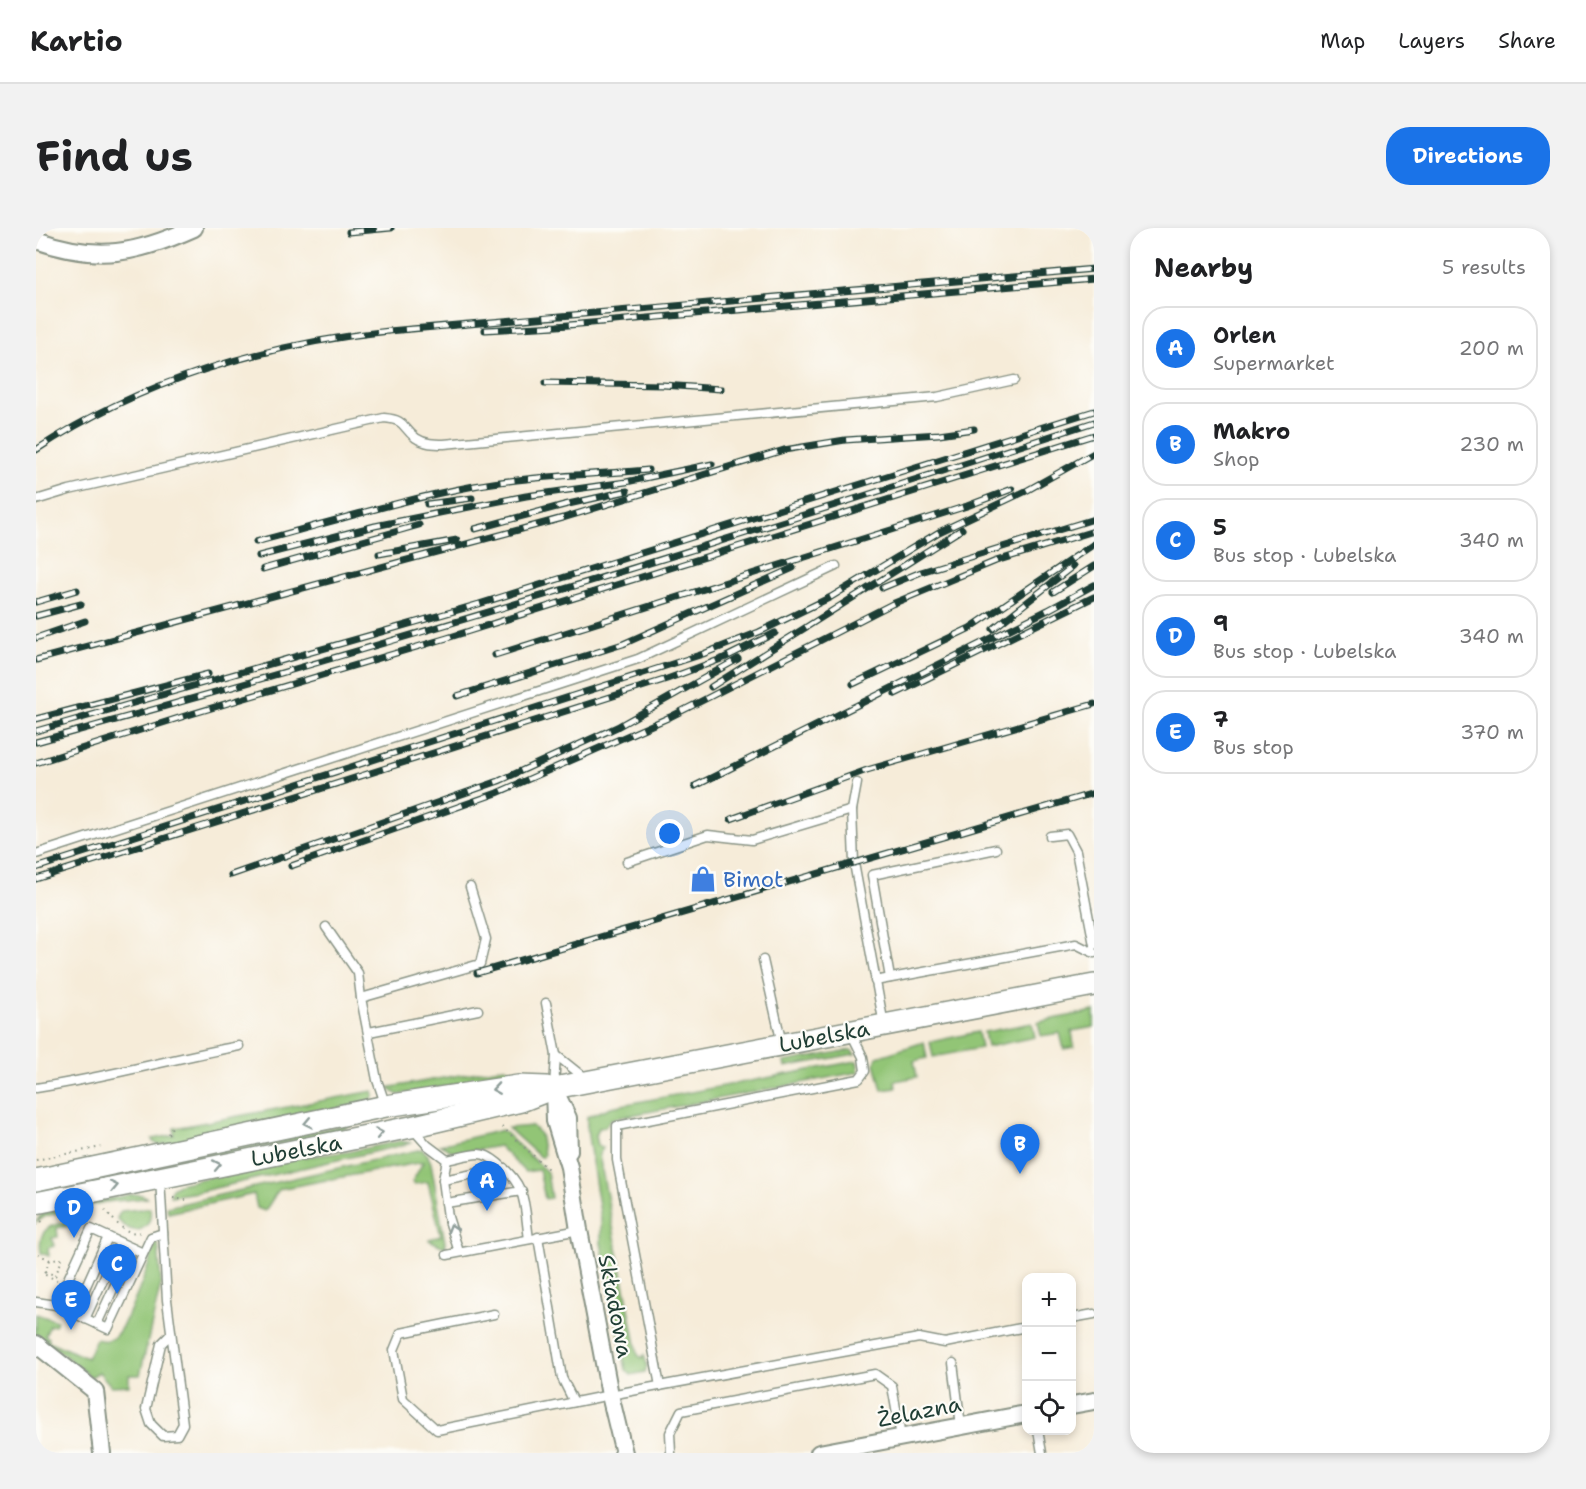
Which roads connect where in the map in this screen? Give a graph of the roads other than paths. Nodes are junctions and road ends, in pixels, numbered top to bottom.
1 (195, 228) edge
2 (36, 240) edge
3 (1014, 380) dead end
4 (36, 500) edge
5 (836, 566) dead end
6 (857, 783) dead end
7 (852, 810) junction
8 (1050, 836) dead end
9 (996, 849) dead end
10 (36, 854) edge
11 (627, 862) dead end
12 (470, 887) dead end
13 (326, 927) dead end
14 (1094, 945) edge
15 (1094, 953) edge
16 (763, 960) dead end
17 (890, 978) junction
18 (875, 981) junction
19 (1094, 985) edge
20 (361, 998) junction
21 (546, 1003) dead end
22 (478, 1010) dead end
23 (884, 1025) junction
24 (851, 1031) junction
25 (369, 1032) junction
26 (783, 1044) junction
27 (239, 1046) dead end
28 (556, 1055) junction
29 (589, 1081) junction
30 (36, 1088) edge
31 (554, 1088) junction
32 (386, 1106) junction
33 (411, 1127) junction
34 (447, 1160) junction
35 (504, 1168) junction
36 (160, 1177) junction
37 (36, 1180) edge
38 (443, 1180) junction
39 (522, 1191) junction
40 (36, 1203) edge
41 (446, 1203) junction
42 (579, 1230) junction
43 (163, 1233) junction
44 (108, 1237) junction
45 (533, 1238) junction
46 (120, 1243) junction
47 (132, 1248) junction
48 (459, 1252) junction
49 (143, 1253) junction
50 (447, 1255) dead end
51 (36, 1302) edge
52 (56, 1305) junction
53 (74, 1313) junction
54 (494, 1314) dead end
55 (1094, 1314) edge
56 (1076, 1317) edge
57 (85, 1319) junction
58 (97, 1324) junction
59 (1022, 1328) edge
60 (170, 1335) junction
61 (36, 1344) edge
62 (953, 1363) dead end
63 (660, 1386) junction
64 (610, 1395) junction
65 (1094, 1401) edge
66 (574, 1402) junction
67 (1076, 1404) edge
68 (1022, 1415) edge
69 (961, 1426) junction
70 (1039, 1435) edge
71 (901, 1437) junction
72 (879, 1448) edge
73 (829, 1452) edge
74 (102, 1453) edge
75 (624, 1453) edge
76 (671, 1453) edge
77 (1042, 1453) edge

1 - 2 street
3 - 4 lane
5 - 10 lane
6 - 7 lane
7 - 11 lane
7 - 18 lane
8 - 14 lane
9 - 17 lane
12 - 20 lane
13 - 20 lane
15 - 17 lane
16 - 26 lane
17 - 18 lane
18 - 23 lane
19 - 23 street, Lubelska
20 - 25 lane
21 - 28 lane
22 - 25 lane
23 - 24 street, Lubelska
24 - 26 street, Lubelska
24 - 63 lane
25 - 32 lane
26 - 29 street, Lubelska
27 - 30 lane
28 - 29 lane
28 - 31 lane
29 - 31 street, Lubelska
31 -> 32 street, Lubelska
31 - 33 street, Lubelska
31 - 42 street, Składowa
32 -> 37 street, Lubelska
33 - 34 lane
36 -> 33 street, Lubelska
34 - 35 lane
34 - 38 lane
35 - 38 lane
35 - 39 lane
40 -> 36 street, Lubelska
36 - 43 lane
38 - 41 lane
39 - 41 lane
39 - 45 lane
48 -> 41 lane
42 - 45 lane
42 - 64 street, Składowa
43 - 49 lane
43 - 60 lane
44 - 46 lane
44 - 52 lane
44 - 53 lane
45 - 48 lane
45 - 66 lane
46 - 47 lane
46 - 57 lane
47 - 49 lane
47 - 58 lane
48 - 50 lane
49 - 58 lane
51 - 52 lane
52 - 53 lane
53 - 57 lane
54 - 66 lane
55 - 56 lane
57 - 58 lane
59 - 63 lane
60 - 60 lane
61 - 74 street
62 - 69 lane
63 - 64 lane
64 - 66 lane
64 - 75 street, Składowa
65 - 67 street
68 - 69 street, Żelazna
69 - 71 street, Żelazna
70 - 77 lane
71 - 72 street, Żelazna
71 - 76 lane
72 - 73 street, Żelazna

